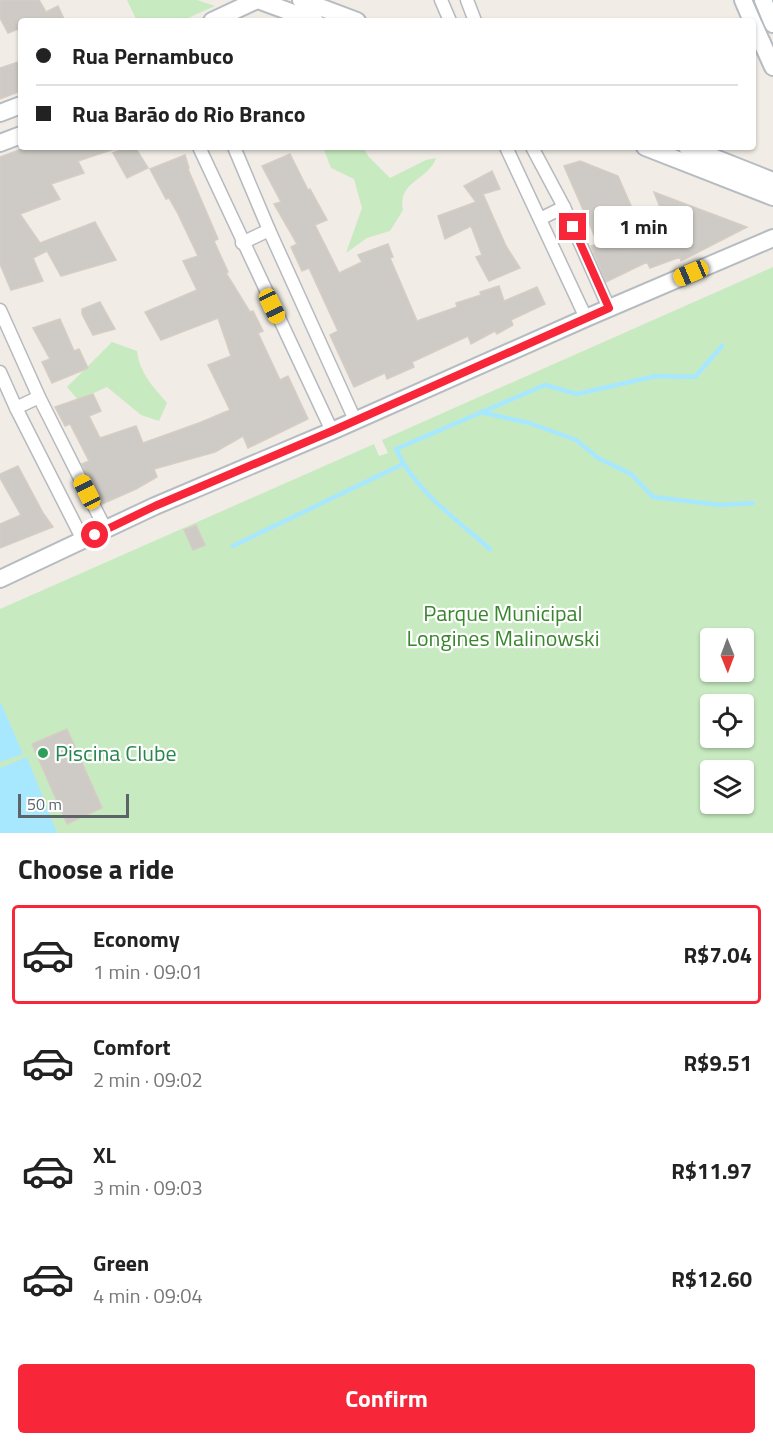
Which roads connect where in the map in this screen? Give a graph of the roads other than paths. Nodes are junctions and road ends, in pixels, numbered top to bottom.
1 (258, 0) edge
2 (441, 0) edge
3 (468, 0) edge
4 (743, 0) edge
5 (763, 0) edge
6 (307, 4) edge
7 (219, 18) edge
8 (277, 18) edge
9 (314, 18) edge
10 (348, 18) edge
11 (449, 18) edge
12 (474, 18) edge
13 (751, 18) edge
14 (773, 24) edge
15 (756, 29) edge
16 (773, 67) edge
17 (18, 106) edge
18 (0, 113) edge
19 (18, 136) edge
20 (0, 143) edge
21 (200, 150) edge
22 (235, 150) edge
23 (507, 150) edge
24 (534, 150) edge
25 (653, 150) edge
26 (695, 150) edge
27 (773, 181) edge
28 (773, 197) edge
29 (564, 207) junction
30 (540, 219) junction
31 (269, 230) junction
32 (773, 238) edge
33 (242, 243) junction
34 (609, 308) junction
35 (0, 310) edge
36 (586, 318) junction
37 (0, 372) edge
38 (39, 397) junction
39 (16, 408) junction
40 (355, 420) junction
41 (332, 431) junction
42 (106, 530) junction
43 (83, 540) junction
44 (0, 579) edge

1 - 6 main road
1 - 7 main road
2 - 11 street
3 - 12 street
4 - 13 main road
5 - 14 main road
6 - 8 main road
6 - 9 main road
6 - 10 main road
15 - 16 main road
17 - 18 main road
19 - 20 main road
21 - 33 street
22 - 31 street
23 - 30 street
24 - 29 street
25 - 28 main road
26 - 27 main road
29 - 30 street
29 - 34 street
30 - 36 street
31 - 33 street
31 - 40 street
32 - 34 main road
33 - 41 street
34 - 36 main road
35 - 38 street
36 - 40 main road
37 - 39 street
38 - 39 street
38 - 42 street
39 - 43 street
40 - 41 main road
41 - 42 main road
42 - 43 main road
43 - 44 main road

